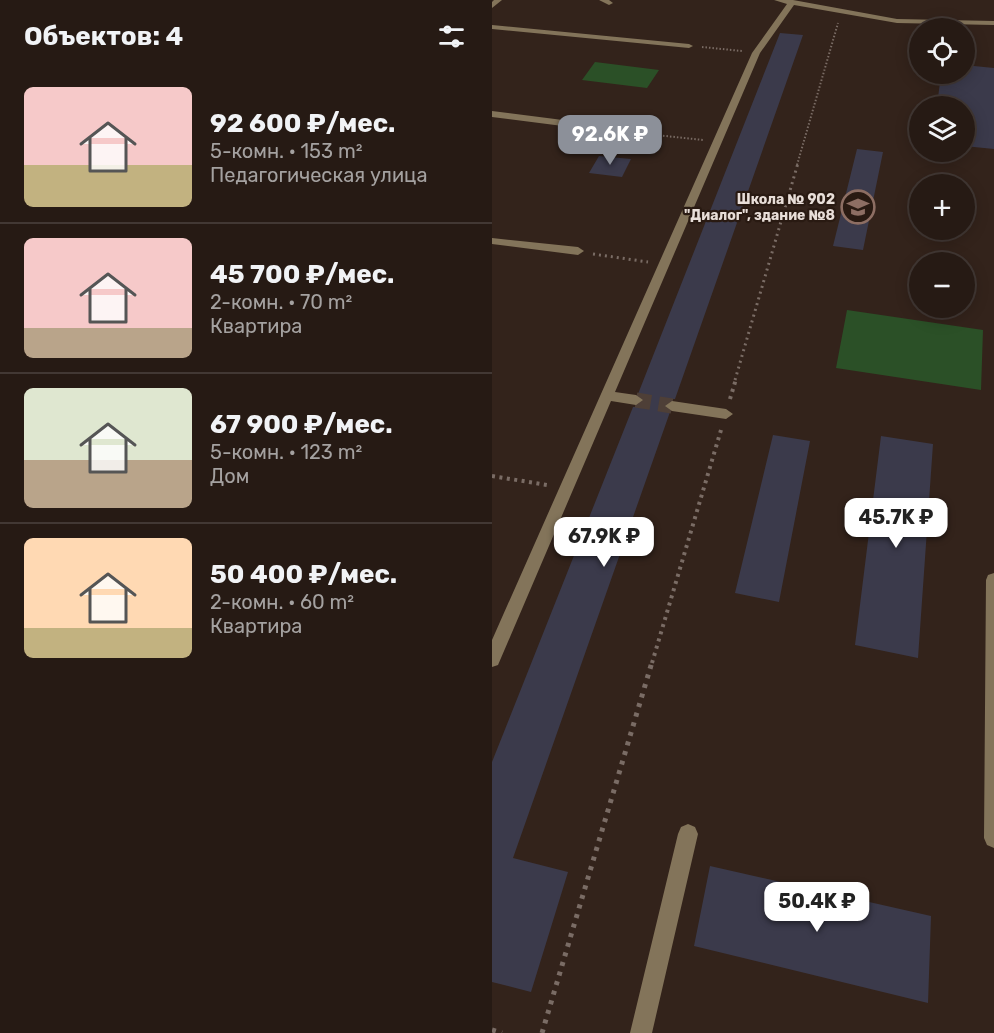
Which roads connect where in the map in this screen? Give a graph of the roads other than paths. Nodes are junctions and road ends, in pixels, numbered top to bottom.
1 (498, 0) edge
2 (778, 0) edge
3 (792, 2) junction
4 (492, 6) edge
5 (994, 22) edge
6 (492, 27) edge
7 (689, 46) road end
8 (492, 114) edge
9 (641, 133) road end
10 (492, 241) edge
11 (578, 251) road end
12 (605, 395) junction
13 (636, 400) tunnel mouth
14 (672, 406) tunnel mouth
15 (726, 414) road end
16 (994, 580) edge
17 (492, 659) edge
18 (688, 834) dead end
19 (994, 838) edge
20 (641, 1033) edge

1 - 4 street
2 - 3 street
3 - 5 street
3 - 12 street
6 - 7 street
8 - 9 street
10 - 11 street
12 - 13 street
12 - 17 street
14 - 15 street
16 - 19 street
18 - 20 street

